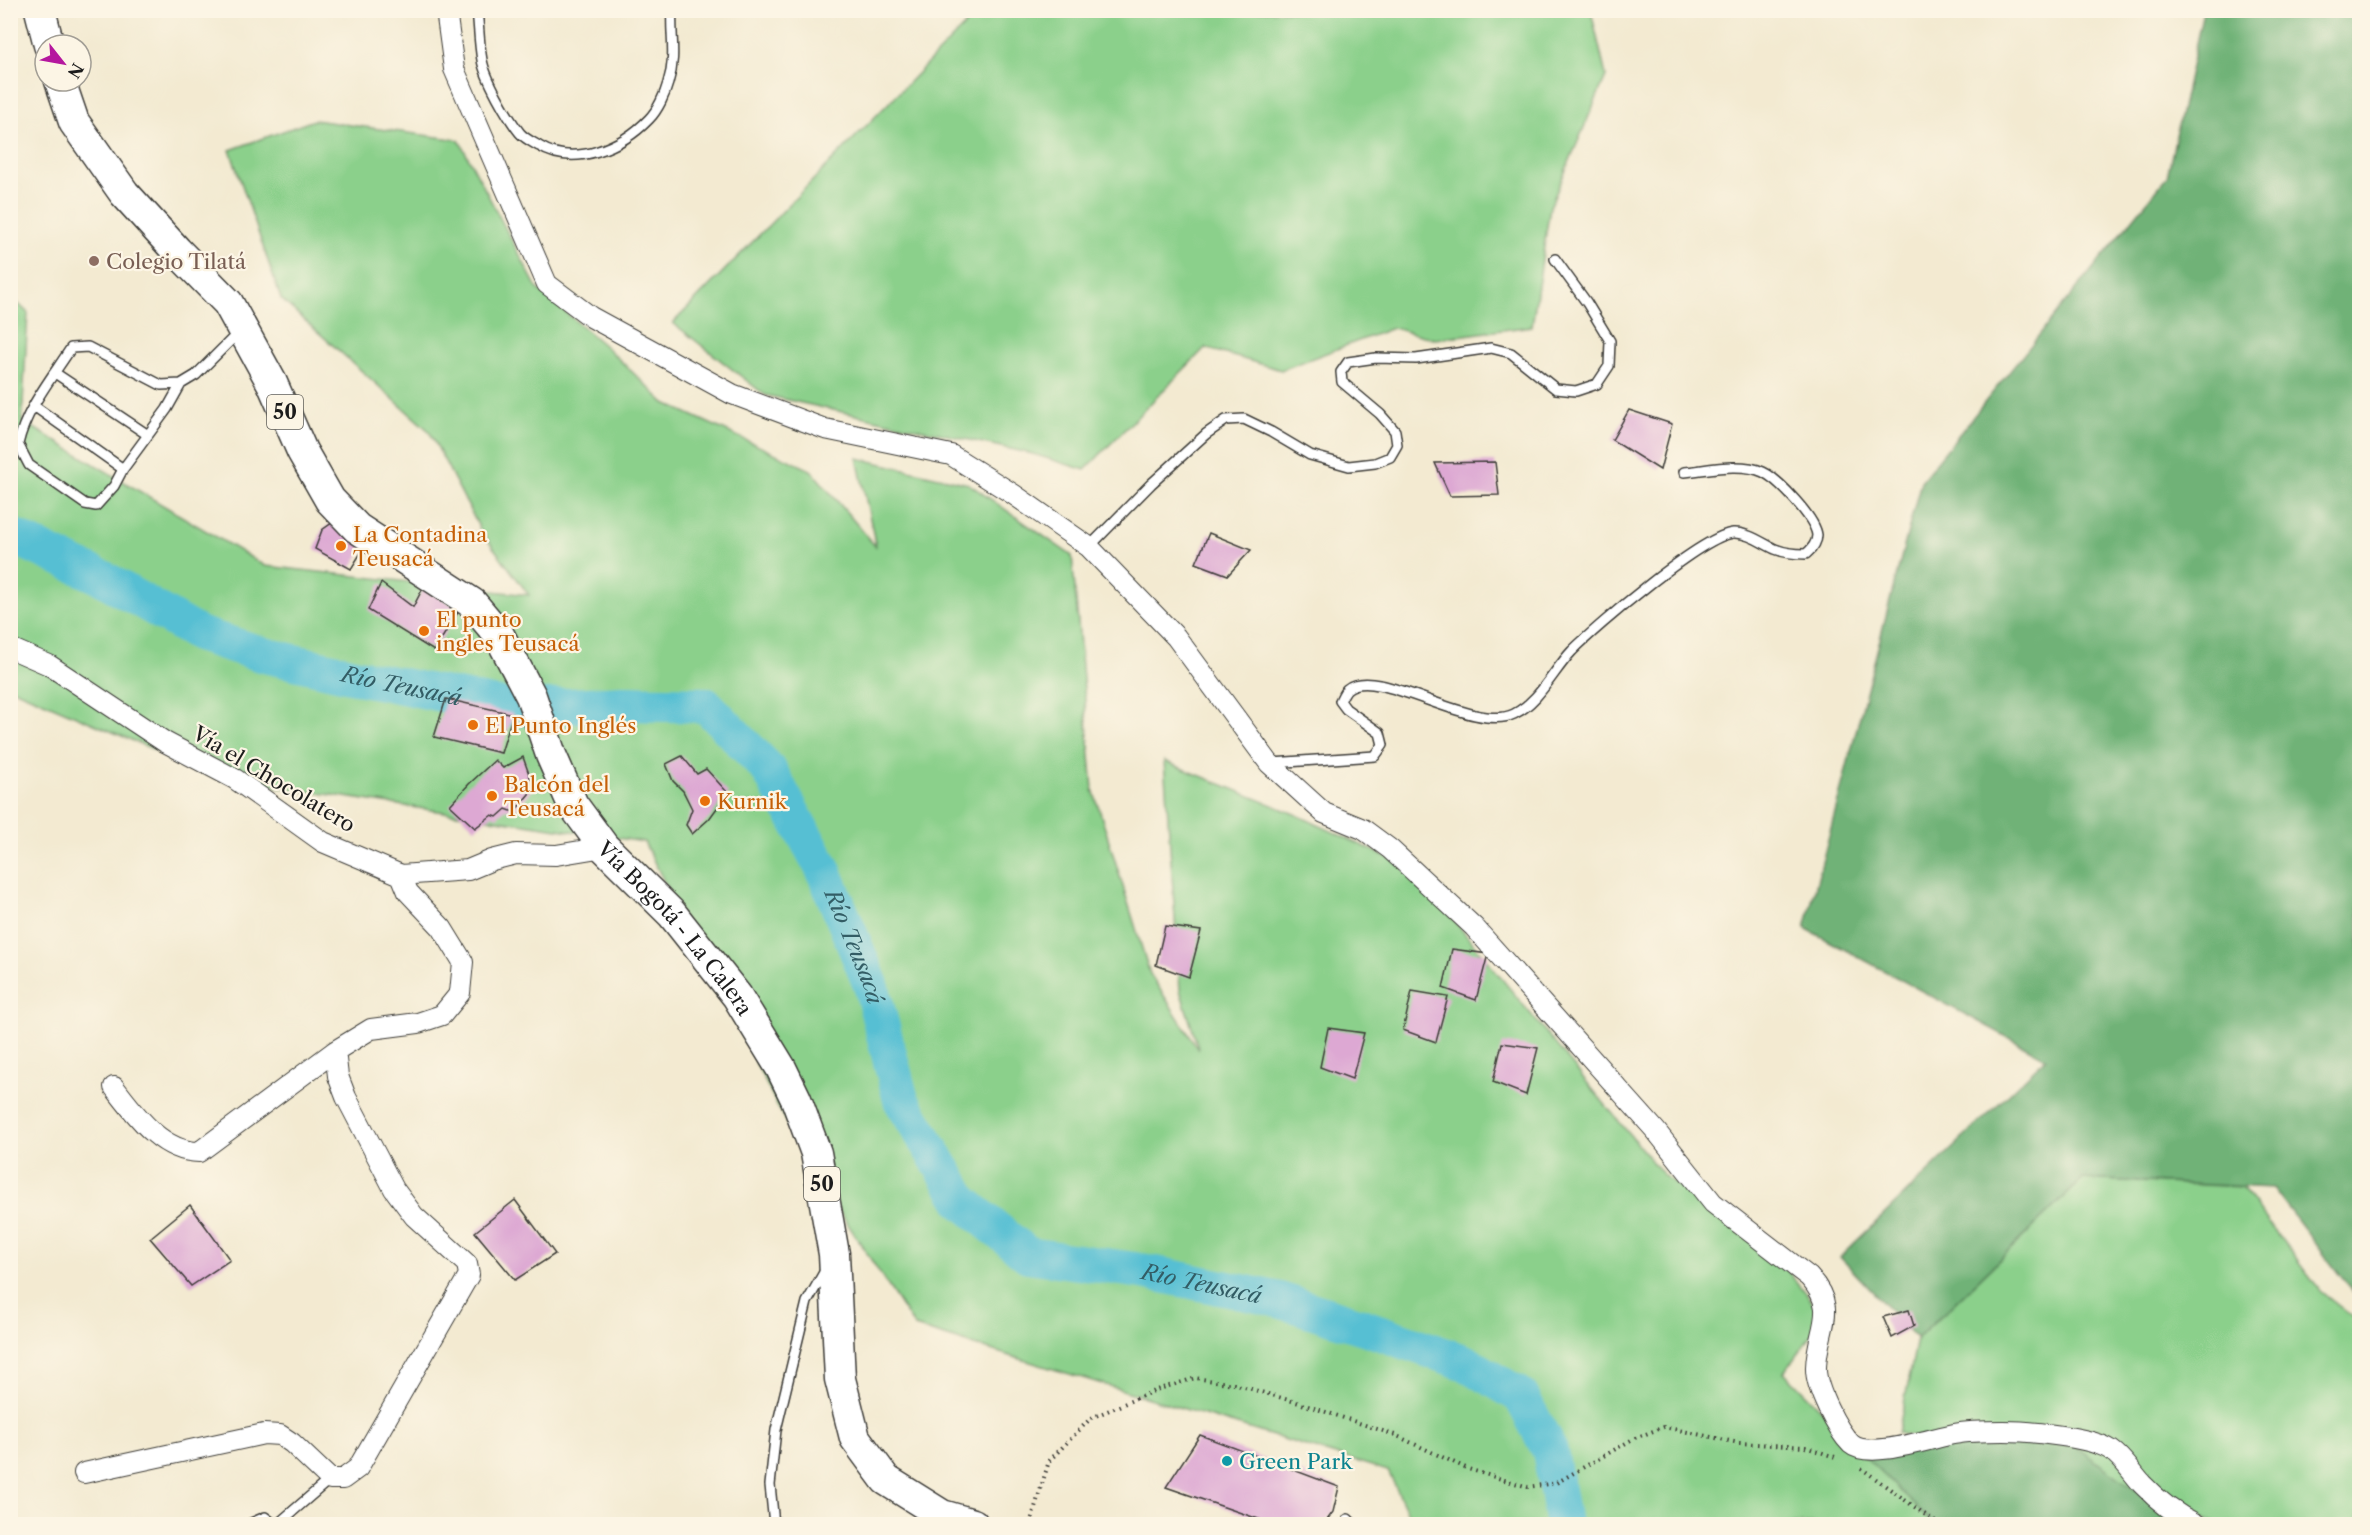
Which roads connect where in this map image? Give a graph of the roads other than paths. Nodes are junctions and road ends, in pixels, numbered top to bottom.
1 (40, 10) edge
2 (446, 10) edge
3 (477, 10) edge
4 (672, 10) edge
5 (46, 33) edge
6 (64, 93) edge
7 (1555, 259) dead end
8 (242, 329) junction
9 (55, 373) junction
10 (181, 384) junction
11 (34, 406) junction
12 (148, 435) junction
13 (123, 470) junction
14 (1684, 472) dead end
15 (1089, 547) junction
16 (10, 648) edge
17 (1269, 763) junction
18 (604, 847) junction
19 (401, 875) junction
20 (335, 1051) junction
21 (114, 1087) dead end
22 (834, 1254) junction
23 (84, 1473) dead end
24 (330, 1479) junction
25 (249, 1524) edge
26 (276, 1524) edge
27 (774, 1524) edge
28 (973, 1524) edge
29 (2196, 1524) edge

1 - 5 main road
2 - 15 street
3 - 4 lane
6 - 8 main road, Vía Bogotá - La Calera / 50
7 - 15 lane
8 - 10 lane
8 - 18 main road, Vía Bogotá - La Calera / 50
9 - 10 lane
9 - 11 lane
9 - 12 lane
10 - 12 lane
11 - 13 lane
11 - 13 lane
12 - 13 lane
14 - 17 lane
15 - 17 street
16 - 19 street, Vía el Chocolatero
17 - 29 street
18 - 19 street, Vía el Chocolatero
18 - 22 main road, Vía Bogotá - La Calera / 50
19 - 20 street
20 - 21 street
20 - 24 street
22 - 27 lane
22 - 28 main road, Vía Bogotá - La Calera / 50
23 - 24 street
24 - 26 lane
25 - 26 lane

